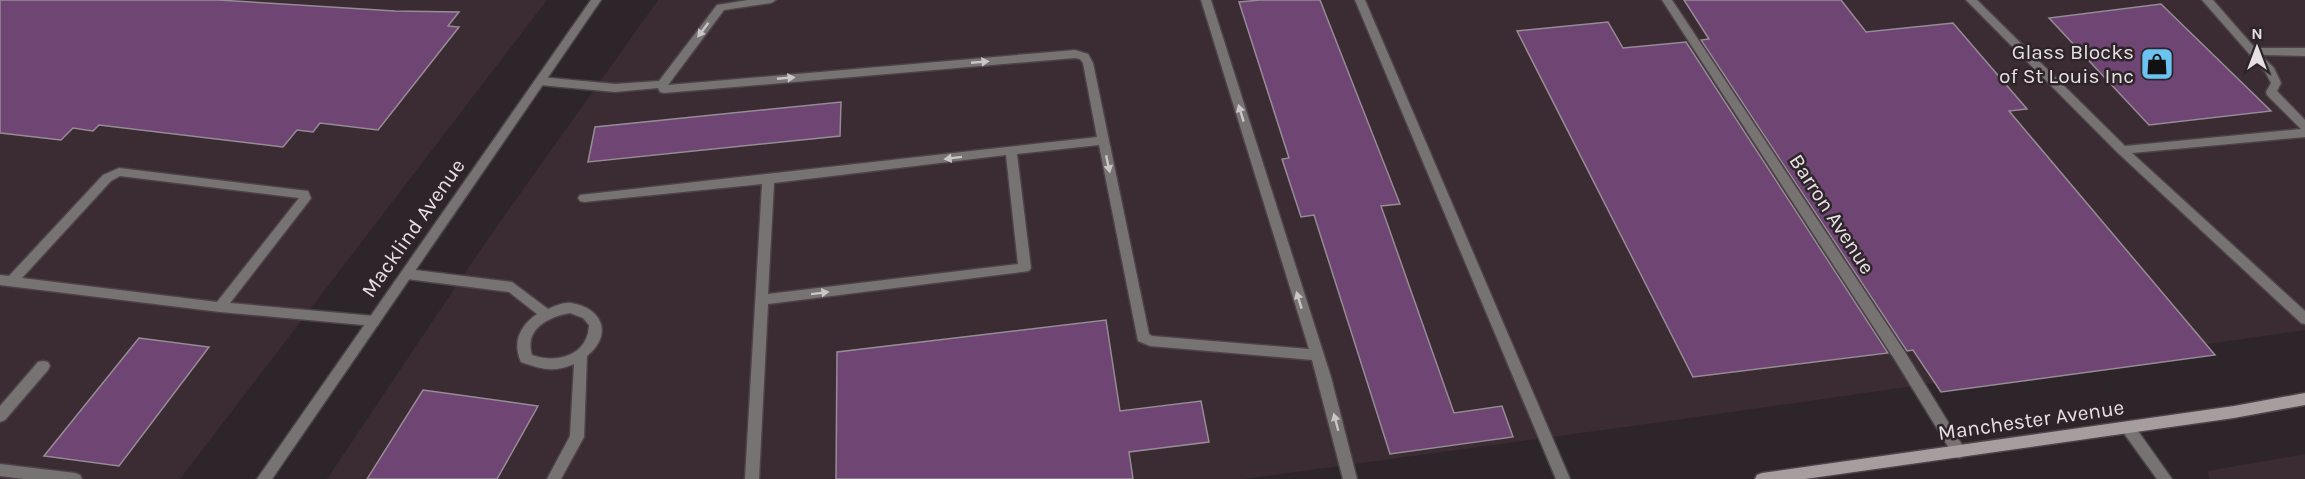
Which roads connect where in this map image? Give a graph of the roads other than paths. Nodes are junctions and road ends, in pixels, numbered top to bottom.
1 (596, 0) edge
2 (771, 0) edge
3 (1206, 0) edge
4 (1360, 0) edge
5 (1667, 0) edge
6 (1971, 0) edge
7 (2207, 0) edge
8 (2253, 51) junction
9 (2305, 52) edge
10 (540, 81) junction
11 (662, 84) junction
12 (2305, 127) edge
13 (2305, 134) edge
14 (1103, 140) junction
15 (2122, 150) junction
16 (1011, 152) junction
17 (768, 179) junction
18 (584, 198) dead end
19 (407, 273) junction
20 (6, 280) edge
21 (762, 300) junction
22 (220, 307) junction
23 (546, 314) junction
24 (2305, 319) edge
25 (374, 321) junction
26 (1317, 355) junction
27 (581, 356) junction
28 (43, 366) dead end
29 (2305, 399) edge
30 (0, 416) edge
31 (2128, 428) junction
32 (1959, 452) junction
33 (0, 470) edge
34 (47, 478) edge
35 (75, 479) edge
36 (264, 479) edge
37 (554, 479) edge
38 (752, 479) edge
39 (1350, 479) edge
40 (1563, 479) edge
41 (1761, 479) edge
42 (2165, 479) edge

1 - 10 street, Macklind Avenue
2 -> 11 street
26 -> 3 street
4 - 40 street
5 - 32 street, Barron Avenue
6 - 15 street
7 - 8 street
8 - 9 street
8 - 12 street
10 - 11 street
10 - 19 street, Macklind Avenue
11 -> 14 street
13 - 15 street
14 - 16 street
14 -> 26 street
15 - 24 street
16 -> 17 street
21 -> 16 street
17 - 18 street
17 - 21 street
19 - 23 street
19 - 25 street, Macklind Avenue
20 - 22 street
20 - 22 street
21 - 38 street
22 - 25 street
23 - 27 street
23 - 27 street
25 - 36 street, Macklind Avenue
39 -> 26 street
27 - 37 street
28 - 30 street
29 - 31 main road, Manchester Avenue
31 - 32 main road, Manchester Avenue
31 - 42 street
32 - 41 main road, Manchester Avenue
33 - 34 street
34 - 35 street

